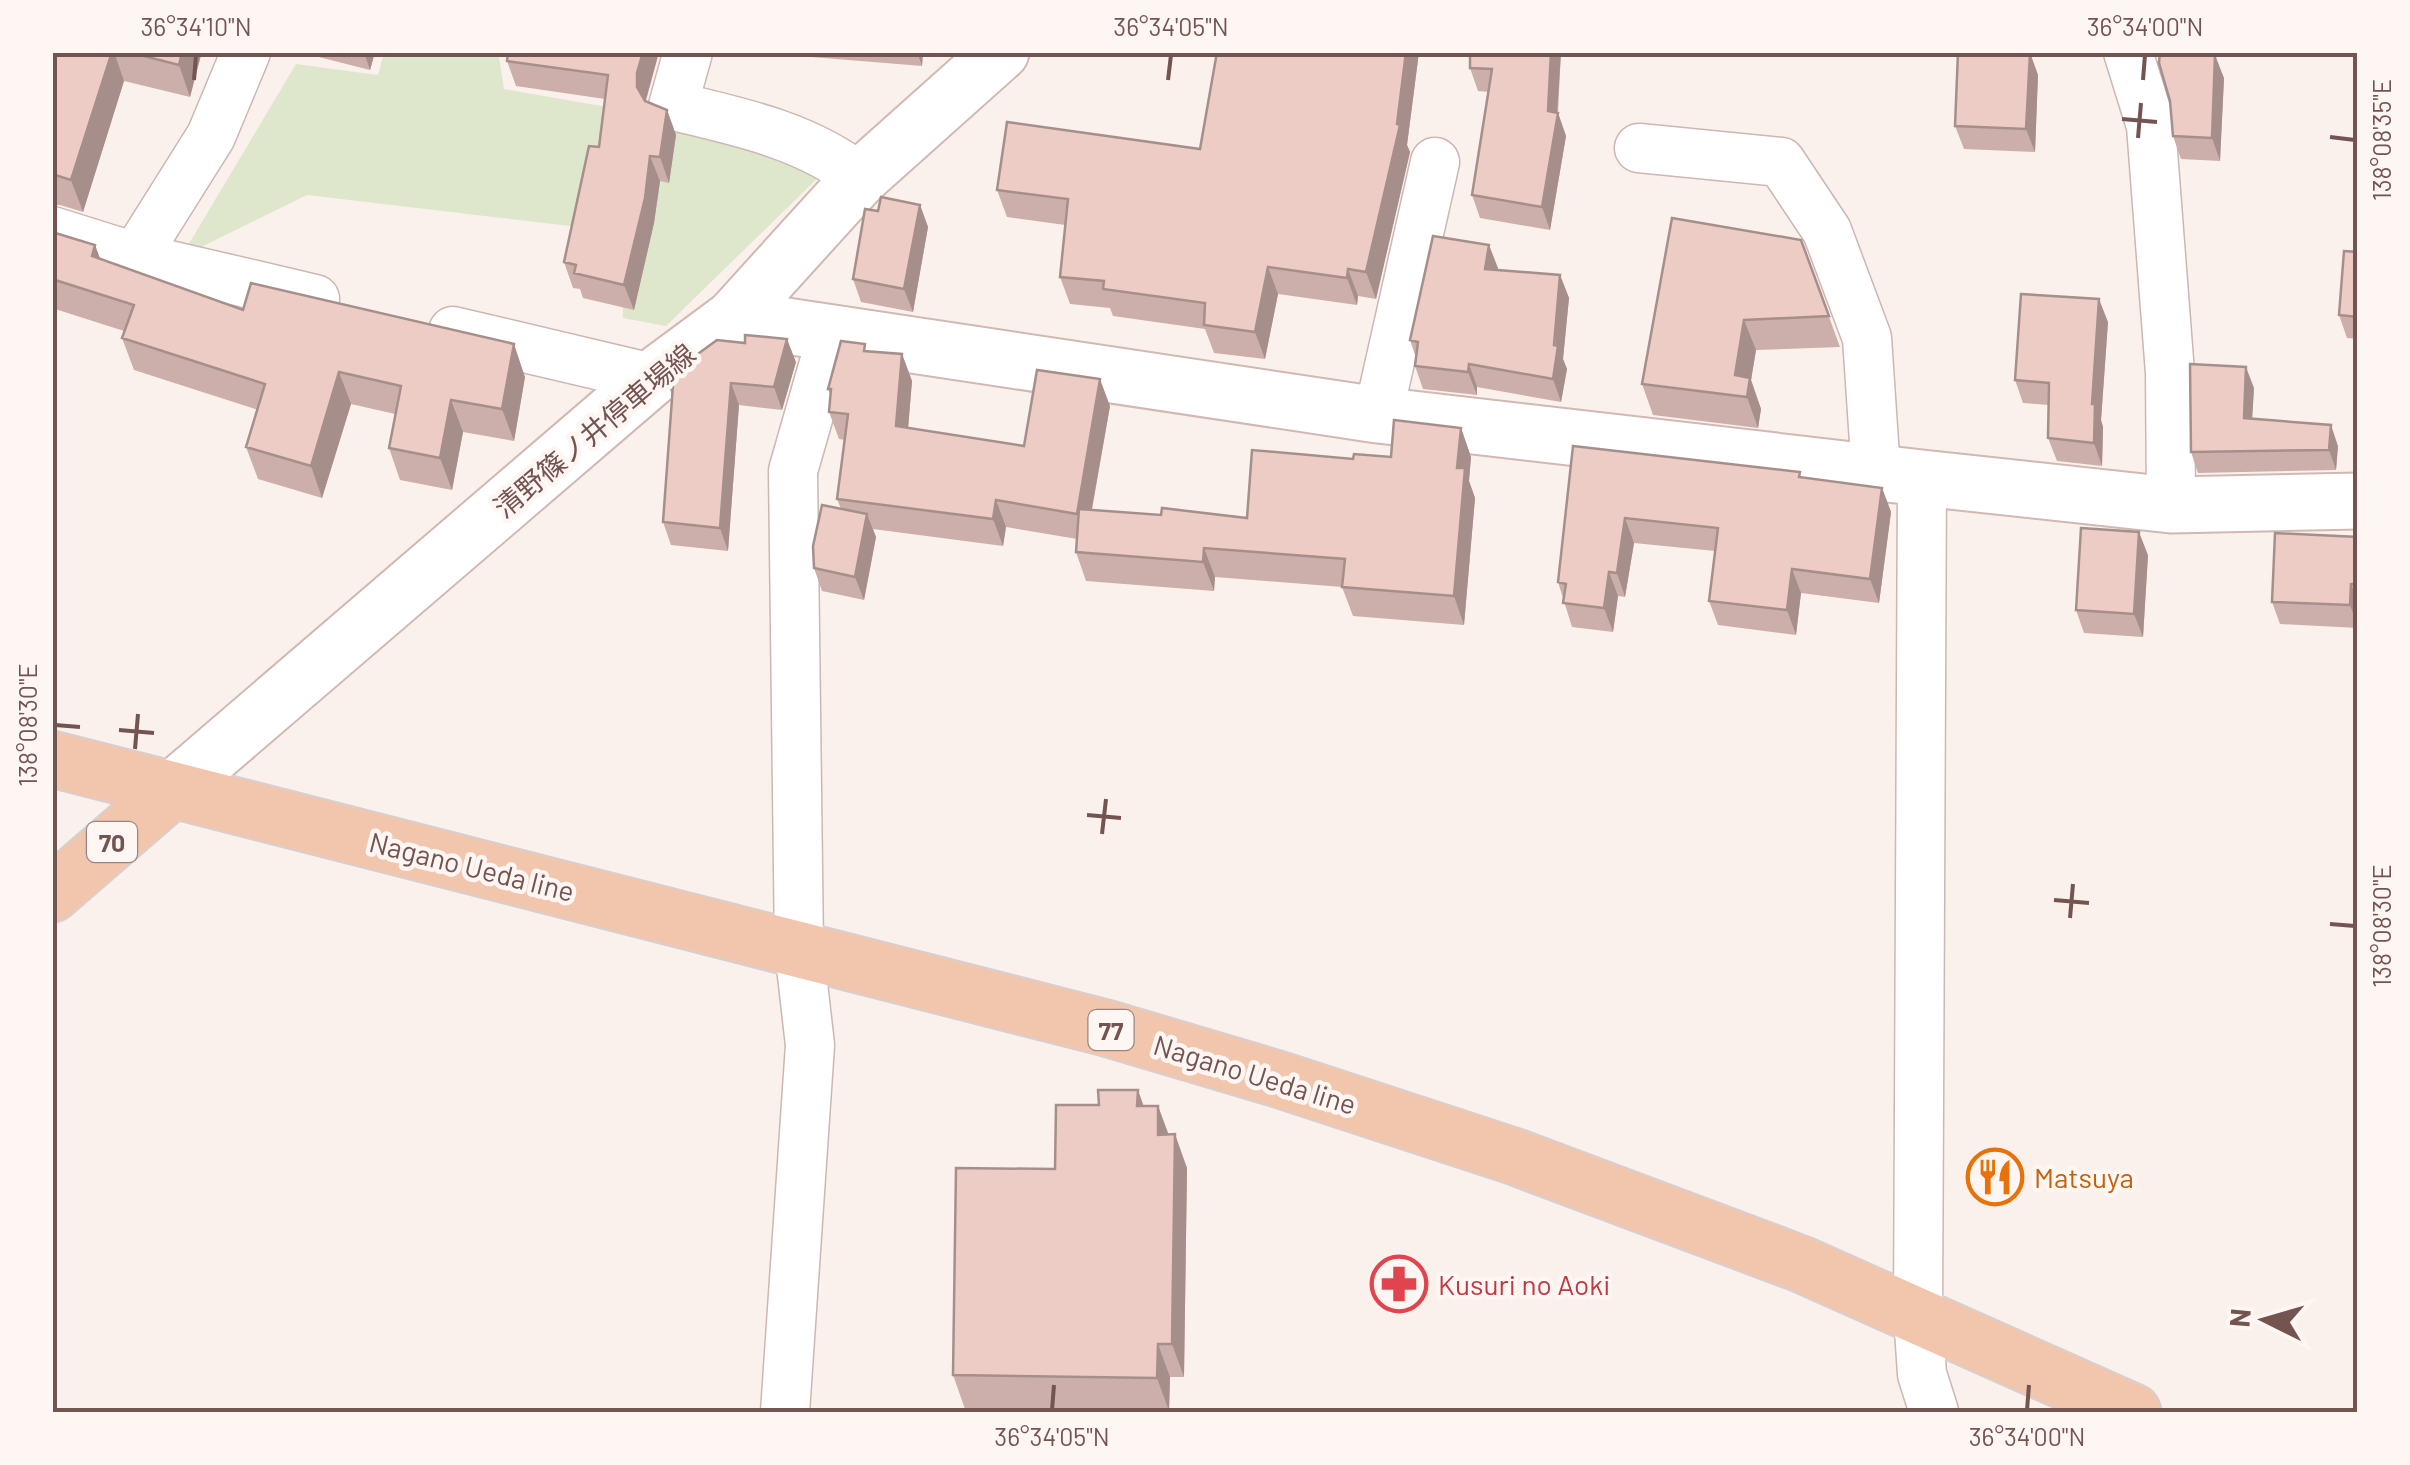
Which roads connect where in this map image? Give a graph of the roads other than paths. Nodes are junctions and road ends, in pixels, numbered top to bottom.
1 (246, 52) edge
2 (688, 52) edge
3 (1002, 52) edge
4 (2128, 52) edge
5 (1639, 148) dead end
6 (1434, 162) dead end
7 (860, 178) junction
8 (52, 231) edge
9 (135, 257) junction
10 (732, 318) junction
11 (832, 335) junction
12 (652, 378) junction
13 (1378, 415) junction
14 (1899, 475) junction
15 (2358, 501) edge
16 (2171, 506) junction
17 (52, 759) edge
18 (170, 790) junction
19 (52, 894) edge
20 (800, 949) junction
21 (1918, 1315) junction
22 (785, 1412) edge
23 (1934, 1412) edge
24 (2133, 1412) edge

1 - 9 street
2 - 7 street
3 - 7 street, 清野篠ノ井停車場線
4 - 16 street
5 - 14 street
6 - 13 street
7 - 10 street, 清野篠ノ井停車場線
8 - 9 street
9 - 12 street
10 - 11 street
10 - 12 street, 清野篠ノ井停車場線
11 - 13 street
11 - 20 street
12 - 18 street, 清野篠ノ井停車場線
13 - 14 street
14 - 16 street
14 - 21 street
15 - 16 street
17 - 18 main road, Nagano Ueda line / 77
18 - 19 main road, 70
18 - 20 main road, Nagano Ueda line / 77
20 - 21 main road, Nagano Ueda line / 77
20 - 22 street
21 - 23 street
21 - 24 main road, Nagano Ueda line / 77

